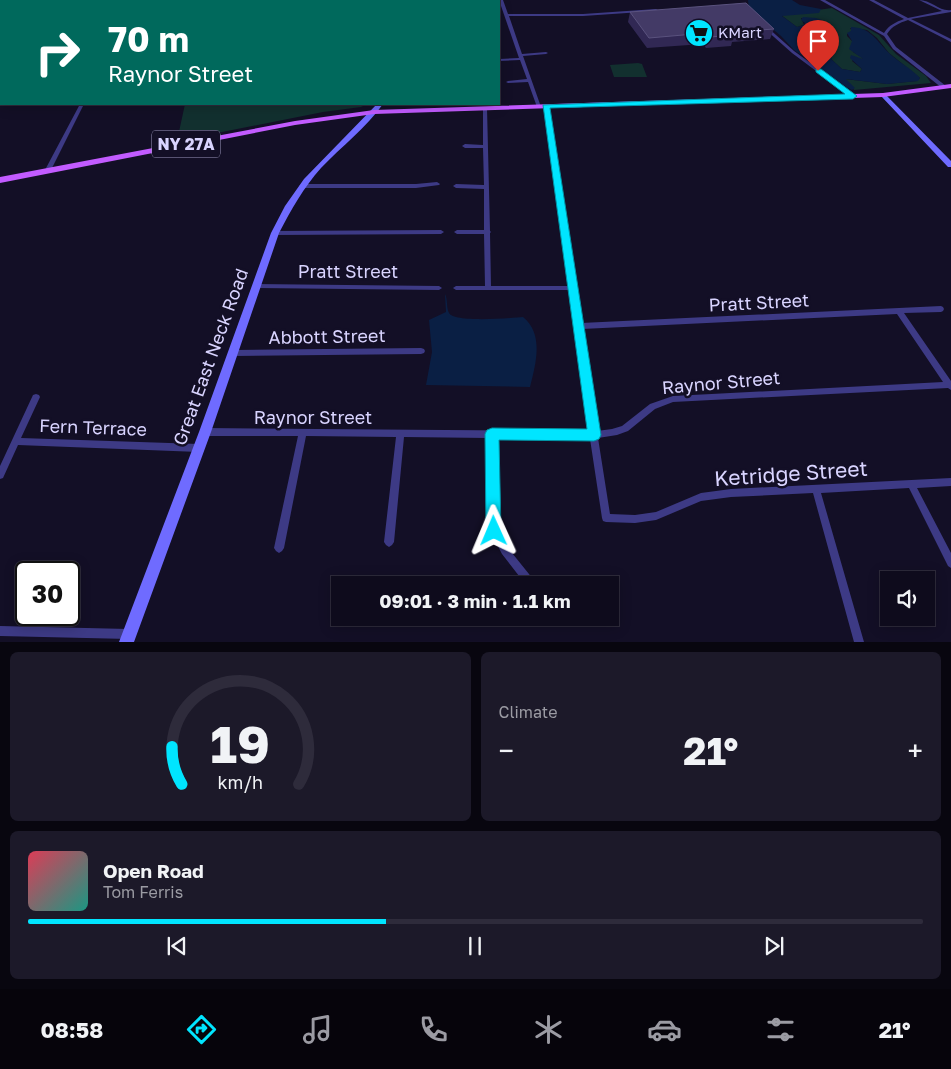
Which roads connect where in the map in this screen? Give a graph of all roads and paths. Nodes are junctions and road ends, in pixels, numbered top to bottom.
1 (501, 0) edge
2 (822, 0) edge
3 (871, 0) edge
4 (921, 0) edge
5 (665, 10) edge
6 (949, 12) edge
7 (500, 13) dead end
8 (506, 14) junction
9 (908, 19) junction
10 (762, 24) edge
11 (885, 36) junction
12 (951, 41) edge
13 (546, 53) dead end
14 (521, 57) junction
15 (500, 60) edge
16 (530, 80) junction
17 (508, 82) dead end
18 (947, 87) edge
19 (882, 95) junction
20 (853, 96) junction
21 (81, 105) edge
22 (542, 106) junction
23 (377, 108) edge
24 (485, 108) junction
25 (464, 146) dead end
26 (486, 147) junction
27 (951, 165) edge
28 (48, 170) junction
29 (0, 180) edge
30 (437, 184) dead end
31 (302, 186) junction
32 (456, 186) dead end
33 (487, 187) junction
34 (441, 232) dead end
35 (457, 232) dead end
36 (488, 232) junction
37 (275, 233) junction
38 (257, 286) junction
39 (439, 288) dead end
40 (456, 288) dead end
41 (488, 288) junction
42 (571, 288) junction
43 (941, 309) dead end
44 (899, 312) junction
45 (578, 326) junction
46 (421, 351) dead end
47 (234, 353) junction
48 (950, 386) edge
49 (36, 397) dead end
50 (206, 432) junction
51 (303, 433) junction
52 (400, 433) junction
53 (492, 434) junction
54 (594, 435) junction
55 (15, 441) junction
56 (198, 448) junction
57 (0, 475) edge
58 (951, 482) edge
59 (911, 484) junction
60 (816, 489) junction
61 (389, 542) dead end
62 (279, 548) dead end
63 (951, 563) edge
64 (525, 576) edge
65 (0, 631) edge
66 (127, 638) edge
67 (859, 642) edge

1 - 8 street
2 - 11 street
3 - 9 street
4 - 6 street
5 - 8 street
6 - 9 street
7 - 8 street
8 - 14 street
9 - 11 street
9 - 12 street
10 - 20 street
11 - 18 street
13 - 14 street
14 - 15 street
14 - 16 street
16 - 17 street
16 - 22 street
18 - 19 main road, NY 27A
19 - 20 main road, NY 27A
19 - 27 main road
20 - 22 main road, NY 27A
21 - 28 street
22 - 24 main road, NY 27A
22 - 42 street
23 - 24 main road, NY 27A
23 - 28 main road, NY 27A
23 - 31 main road, Great East Neck Road
24 - 26 street
25 - 26 street
26 - 33 street
28 - 29 main road, NY 27A
30 - 31 street
31 - 37 main road, Great East Neck Road
32 - 33 street
33 - 36 street
34 - 37 street
35 - 36 street
36 - 41 street
37 - 38 main road, Great East Neck Road
38 - 39 street, Pratt Street
38 - 47 main road, Great East Neck Road
40 - 41 street
41 - 42 street
42 - 45 street
43 - 44 street, Pratt Street
44 - 45 street, Pratt Street
44 - 48 street
45 - 54 street
46 - 47 street, Abbott Street
47 - 50 main road, Great East Neck Road
48 - 54 street, Raynor Street
49 - 55 street
50 - 51 street, Raynor Street
50 - 56 main road, Great East Neck Road
51 - 52 street, Raynor Street
51 - 62 street
52 - 53 street, Raynor Street
52 - 61 street
53 - 54 street, Raynor Street
53 - 64 street
54 - 60 street, Ketridge Street
55 - 56 street, Fern Terrace
55 - 57 street
56 - 66 main road, Great East Neck Road
58 - 59 street, Ketridge Street
59 - 60 street, Ketridge Street
59 - 63 street
60 - 67 street
65 - 66 street

